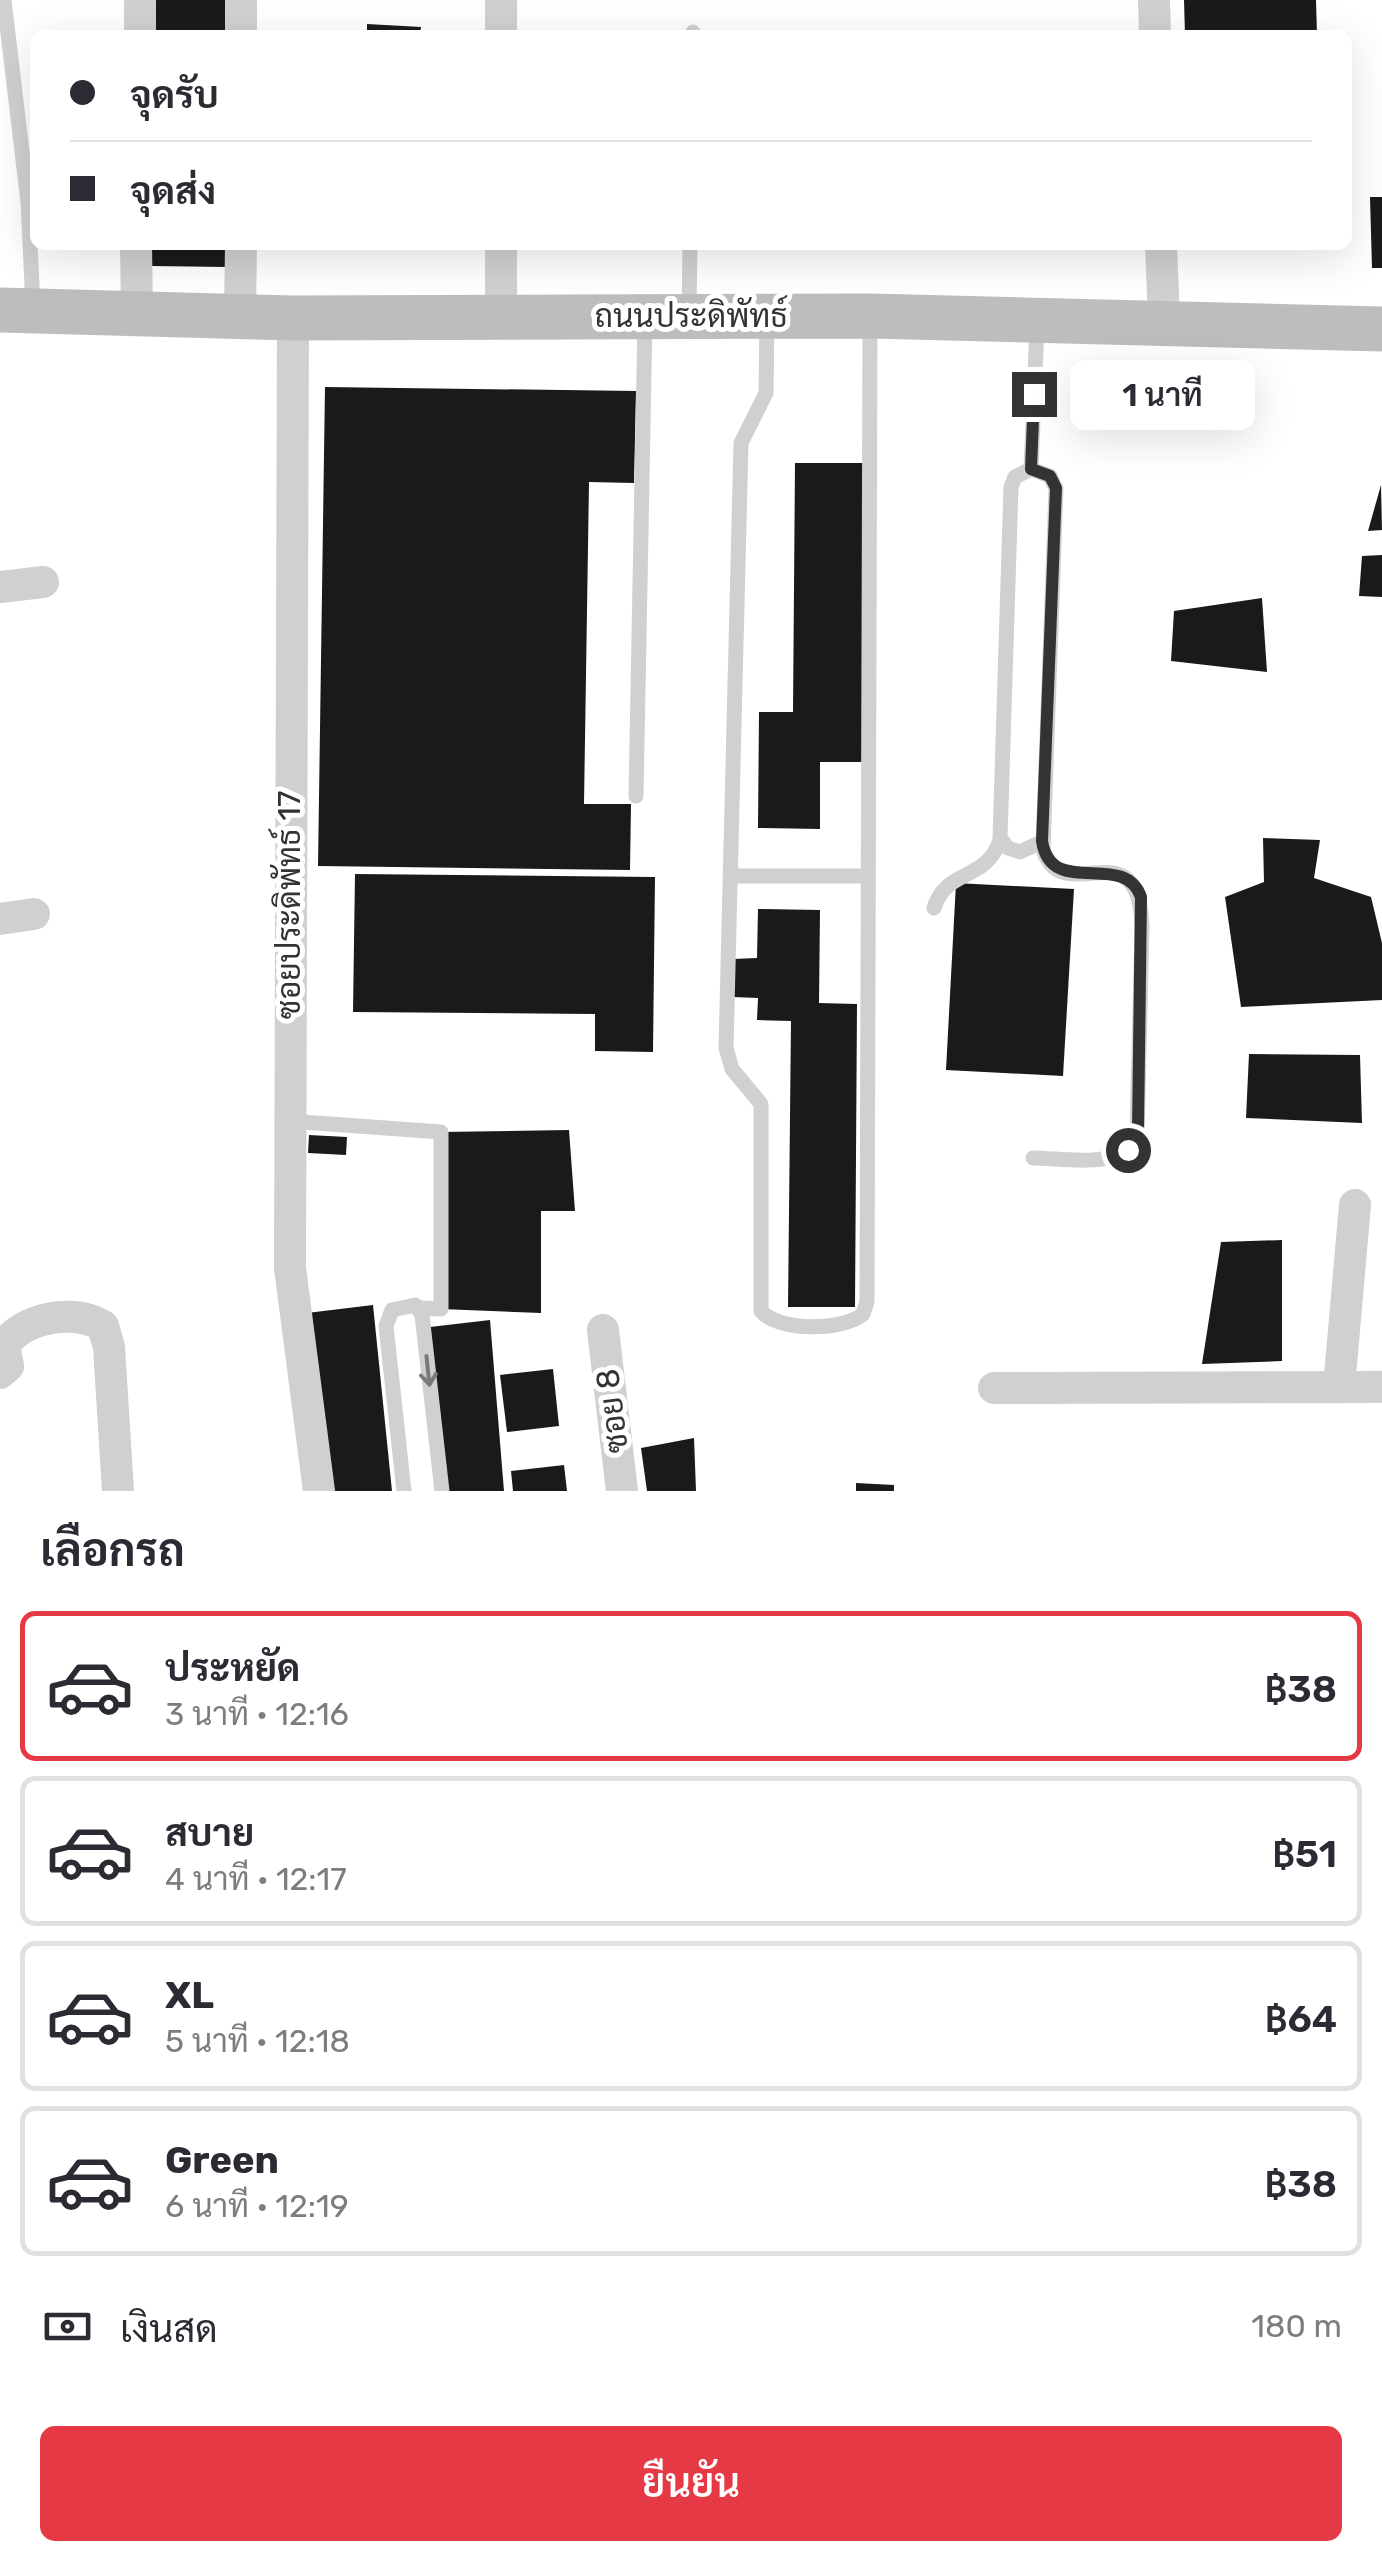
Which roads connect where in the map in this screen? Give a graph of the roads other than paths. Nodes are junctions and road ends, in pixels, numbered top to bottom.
1 (4, 0) edge
2 (140, 0) edge
3 (241, 0) edge
4 (500, 0) edge
5 (1154, 0) edge
6 (140, 30) edge
7 (241, 30) edge
8 (500, 30) edge
9 (1155, 30) edge
10 (136, 250) edge
11 (241, 250) edge
12 (500, 250) edge
13 (688, 250) edge
14 (1161, 250) edge
15 (16, 310) edge
16 (137, 311) junction
17 (500, 314) junction
18 (240, 315) junction
19 (667, 316) junction
20 (767, 316) junction
21 (870, 316) junction
22 (294, 318) junction
23 (1164, 321) junction
24 (1037, 322) junction
25 (1382, 329) edge
26 (1031, 469) junction
27 (44, 582) dead end
28 (0, 587) edge
29 (636, 796) dead end
30 (1000, 840) junction
31 (1042, 841) junction
32 (730, 876) junction
33 (868, 876) junction
34 (934, 908) dead end
35 (34, 914) dead end
36 (0, 919) edge
37 (288, 1121) junction
38 (1033, 1158) dead end
39 (1355, 1205) dead end
40 (420, 1308) junction
41 (603, 1330) dead end
42 (0, 1373) edge
43 (1382, 1386) edge
44 (1339, 1387) junction
45 (994, 1388) dead end
46 (118, 1491) edge
47 (319, 1491) edge
48 (404, 1491) edge
49 (442, 1491) edge
50 (622, 1491) edge

1 - 15 lane
2 - 6 street
3 - 7 street
4 - 8 street
5 - 9 street
10 - 16 street
11 - 18 street
12 - 17 street
13 - 19 lane
14 - 23 street
15 - 16 main road, ถนนประดิพัทธ์
16 - 18 main road, ถนนประดิพัทธ์
17 - 19 main road, ถนนประดิพัทธ์
17 - 22 main road, ถนนประดิพัทธ์
18 - 22 main road, ถนนประดิพัทธ์
19 - 20 main road, ถนนประดิพัทธ์
19 - 29 lane
20 - 21 main road, ถนนประดิพัทธ์
20 - 32 lane
21 - 24 main road, ถนนประดิพัทธ์
21 - 33 lane
22 - 37 street, ซอยประดิพัทธ์ 17
23 - 24 main road, ถนนประดิพัทธ์
23 - 25 main road, ถนนประดิพัทธ์
24 - 26 lane
26 - 30 lane
26 - 31 lane
27 - 28 street
30 - 31 lane
30 - 34 lane
31 - 38 lane
32 - 33 lane
32 - 33 lane
35 - 36 street
37 - 40 lane
37 - 47 street, ซอยประดิพัทธ์ 17
39 - 44 street
40 - 48 lane
40 -> 49 lane
41 - 50 street, ซอย 8
42 - 46 street
43 - 44 street
44 - 45 street

